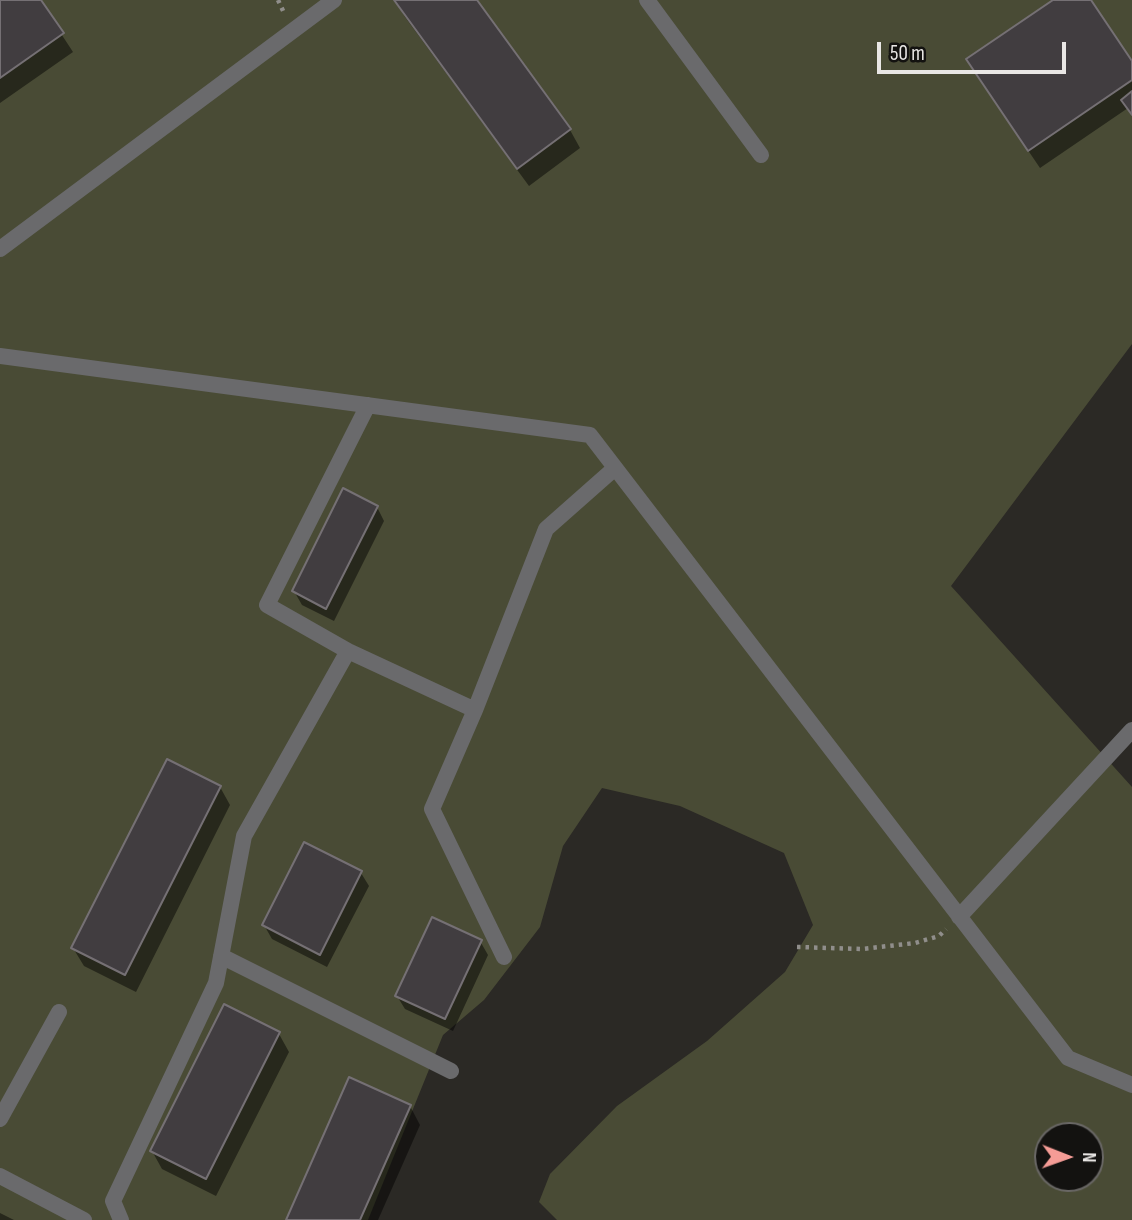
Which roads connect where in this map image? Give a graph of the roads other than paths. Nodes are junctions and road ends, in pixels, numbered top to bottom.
1 (334, 0) edge
2 (647, 0) edge
3 (761, 155) dead end
4 (0, 249) edge
5 (0, 356) edge
6 (368, 405) junction
7 (615, 468) junction
8 (348, 651) junction
9 (475, 710) junction
10 (1132, 730) edge
11 (960, 917) junction
12 (221, 956) junction
13 (504, 957) dead end
14 (60, 1012) dead end
15 (451, 1071) dead end
16 (1132, 1085) edge
17 (0, 1119) edge
18 (0, 1176) edge
19 (84, 1220) edge
20 (121, 1220) edge

1 - 4 lane
2 - 3 lane
5 - 6 lane
6 - 7 lane
6 - 8 lane
7 - 9 lane
7 - 11 lane
8 - 9 lane
8 - 12 lane
9 - 13 lane
10 - 11 lane
11 - 16 lane
12 - 15 lane
12 - 20 lane
14 - 17 lane
18 - 19 lane

